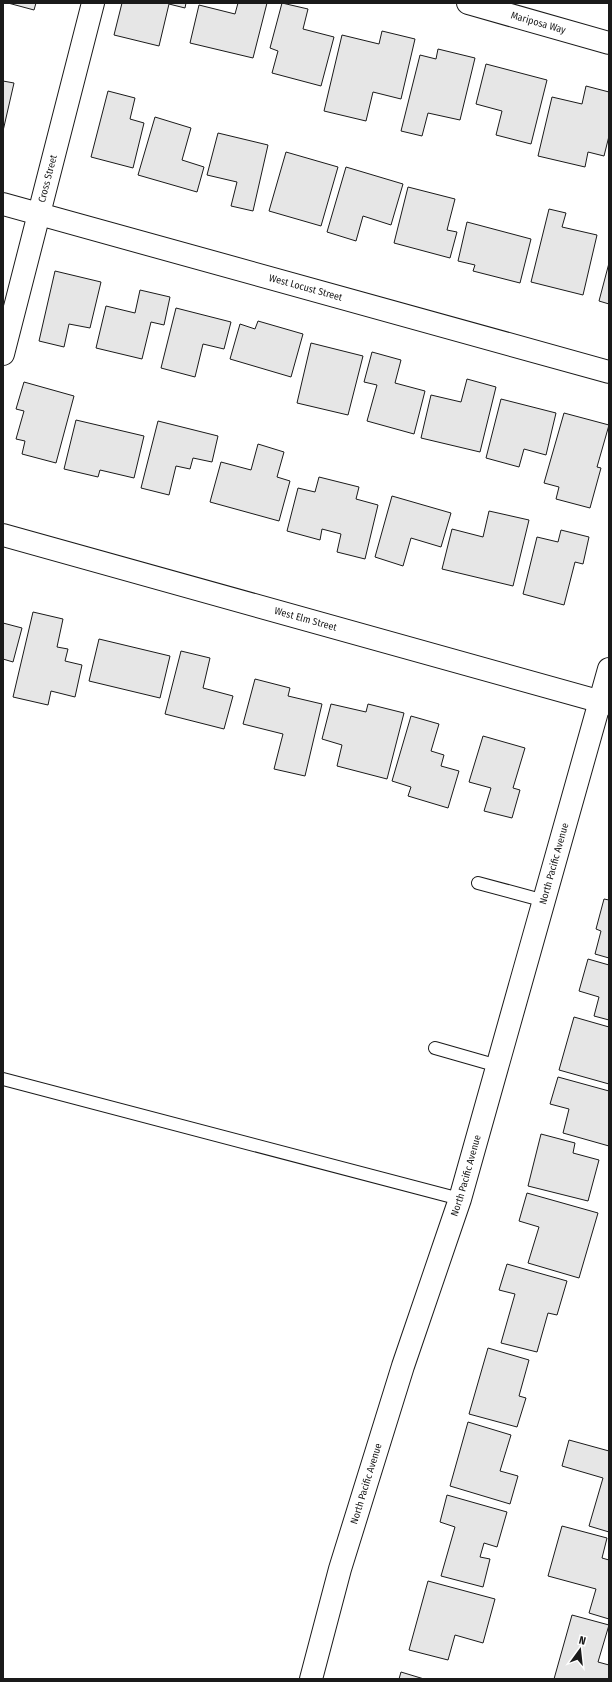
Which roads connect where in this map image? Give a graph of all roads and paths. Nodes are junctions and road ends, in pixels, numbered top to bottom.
1 (93, 3) edge
2 (468, 3) edge
3 (609, 43) edge
4 (3, 204) edge
5 (40, 214) junction
6 (3, 354) edge
7 (609, 372) edge
8 (3, 535) edge
9 (609, 669) edge
10 (605, 702) edge
11 (478, 883) dead end
12 (544, 901) junction
13 (435, 1048) dead end
14 (498, 1066) junction
15 (3, 1079) edge
16 (460, 1199) junction
17 (312, 1679) edge

1 - 5 street, Cross Street
2 - 3 street, Mariposa Way
4 - 5 street, West Locust Street
5 - 6 street, Cross Street
5 - 7 street, West Locust Street
8 - 10 street, West Elm Street
9 - 10 street, North Pacific Avenue
10 - 12 street, North Pacific Avenue
11 - 12 lane
12 - 14 street, North Pacific Avenue
13 - 14 lane
14 - 16 street, North Pacific Avenue
15 - 16 lane
16 - 17 street, North Pacific Avenue

